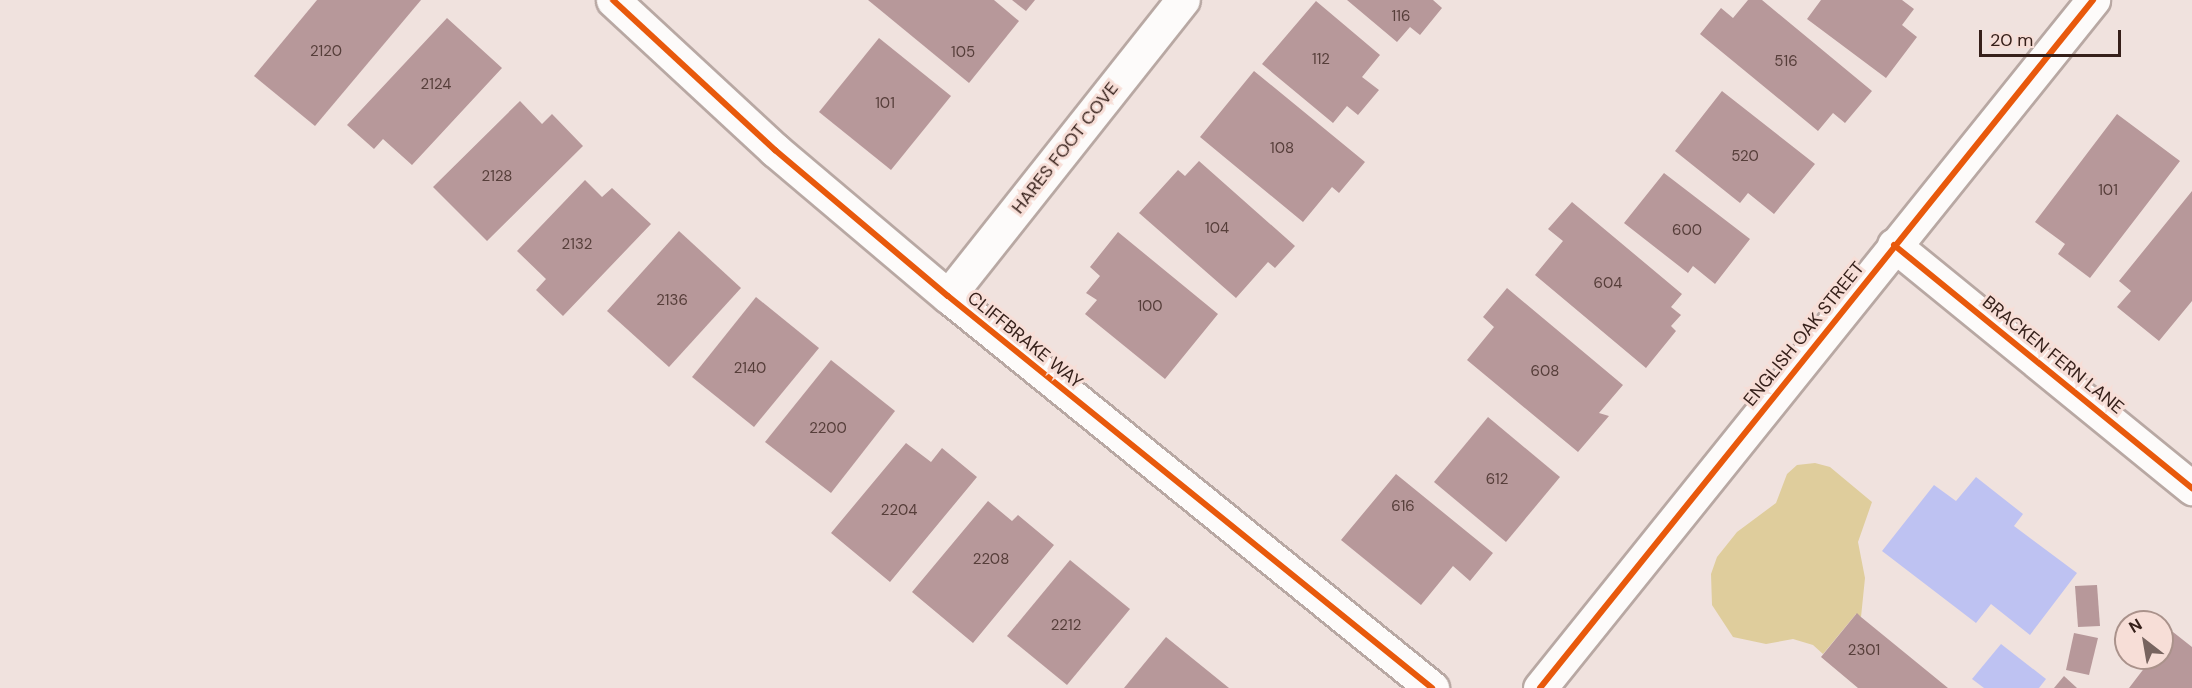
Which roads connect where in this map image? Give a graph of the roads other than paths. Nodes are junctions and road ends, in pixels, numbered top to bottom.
1 (613, 0) edge
2 (1183, 0) edge
3 (2093, 0) edge
4 (1894, 245) junction
5 (948, 296) junction
6 (2192, 488) edge
7 (1432, 688) edge
8 (1540, 688) edge

1 - 5 street, CLIFFBRAKE WAY
2 - 5 street, HARES FOOT COVE
3 - 4 street, ENGLISH OAK STREET
4 - 6 street, BRACKEN FERN LANE
4 - 8 street, ENGLISH OAK STREET
5 - 7 street, CLIFFBRAKE WAY

